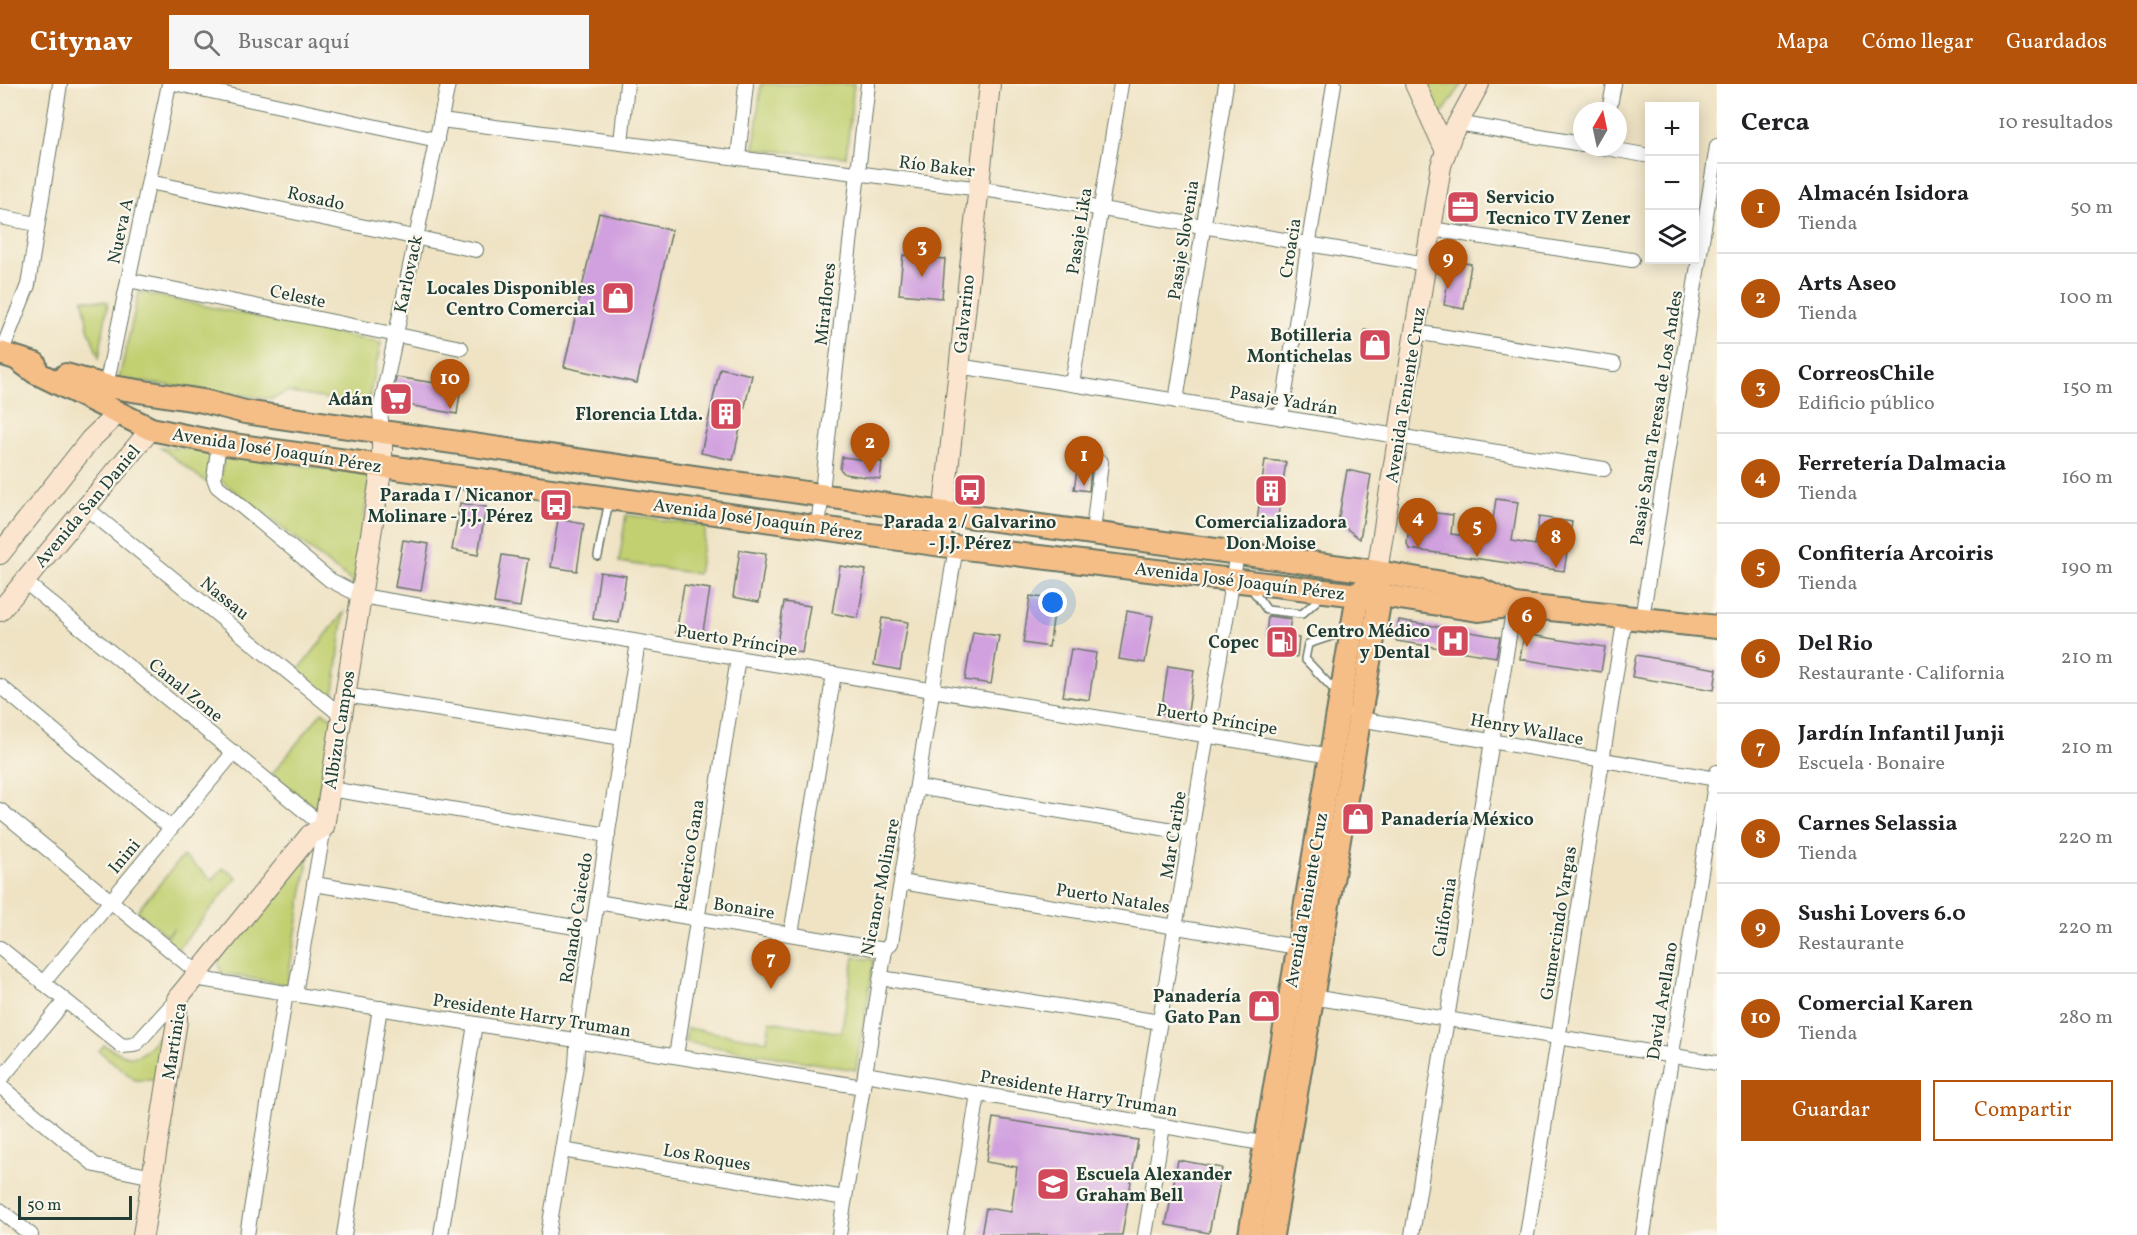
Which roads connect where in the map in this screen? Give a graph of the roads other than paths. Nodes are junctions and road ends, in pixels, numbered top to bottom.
1 (60, 84) edge
2 (169, 84) edge
3 (178, 84) edge
4 (448, 84) edge
5 (627, 84) edge
6 (746, 84) edge
7 (868, 84) edge
8 (990, 84) edge
9 (1121, 84) edge
10 (1226, 84) edge
11 (1334, 84) edge
12 (1415, 84) edge
13 (1479, 84) edge
14 (1614, 84) edge
15 (1611, 102) edge
16 (441, 120) junction
17 (1457, 123) junction
18 (436, 140) junction
19 (1573, 142) edge
20 (621, 143) junction
21 (1717, 146) edge
22 (1445, 149) junction
23 (1627, 152) edge
24 (1645, 155) edge
25 (738, 158) junction
26 (858, 174) junction
27 (149, 182) junction
28 (978, 189) junction
29 (1100, 210) junction
30 (0, 217) edge
31 (1711, 223) edge
32 (38, 224) junction
33 (1203, 227) junction
34 (1431, 229) junction
35 (416, 237) junction
36 (1308, 244) junction
37 (476, 250) dead end
38 (1632, 260) dead end
39 (1426, 264) junction
40 (128, 280) junction
41 (1415, 332) junction
42 (396, 334) junction
43 (461, 348) dead end
44 (7, 356) edge
45 (1614, 364) dead end
46 (958, 366) junction
47 (1072, 384) junction
48 (106, 386) junction
49 (1176, 401) junction
50 (240, 411) junction
51 (118, 413) junction
52 (1281, 418) junction
53 (151, 429) junction
54 (382, 431) junction
55 (1399, 436) junction
56 (219, 443) junction
57 (1101, 462) dead end
58 (382, 466) junction
59 (1604, 469) dead end
60 (665, 471) junction
61 (822, 496) junction
62 (610, 498) junction
63 (659, 505) junction
64 (85, 507) junction
65 (943, 513) junction
66 (818, 527) junction
67 (1093, 532) junction
68 (948, 545) junction
69 (1237, 553) junction
70 (0, 554) edge
71 (598, 556) dead end
72 (1377, 572) junction
73 (24, 581) junction
74 (1240, 581) junction
75 (1328, 591) junction
76 (1369, 595) junction
77 (361, 596) junction
78 (1514, 605) junction
79 (0, 611) edge
80 (1634, 617) junction
81 (1717, 627) edge
82 (1352, 629) junction
83 (638, 642) junction
84 (1298, 647) dead end
85 (1307, 648) junction
86 (738, 658) junction
87 (834, 674) junction
88 (0, 686) edge
89 (933, 690) junction
90 (345, 695) junction
91 (1341, 698) junction
92 (342, 716) junction
93 (1359, 719) junction
94 (1208, 735) junction
95 (623, 738) junction
96 (1491, 741) junction
97 (234, 752) junction
98 (1331, 756) junction
99 (1602, 760) junction
100 (1717, 776) edge
101 (916, 788) junction
102 (330, 789) junction
103 (0, 810) edge
104 (324, 827) junction
105 (171, 828) junction
106 (1191, 833) junction
107 (608, 835) junction
108 (901, 882) junction
109 (314, 884) junction
110 (111, 901) junction
111 (597, 902) junction
112 (697, 919) junction
113 (1176, 927) junction
114 (593, 930) junction
115 (791, 934) junction
116 (0, 948) edge
117 (1309, 949) junction
118 (885, 950) junction
119 (196, 975) junction
120 (881, 978) junction
121 (43, 983) junction
122 (290, 993) junction
123 (1312, 997) junction
124 (177, 999) junction
125 (65, 1001) junction
126 (380, 1008) junction
127 (1445, 1019) junction
128 (1160, 1022) junction
129 (475, 1024) junction
130 (1558, 1037) junction
131 (577, 1040) junction
132 (676, 1056) junction
133 (1671, 1056) junction
134 (1717, 1063) edge
135 (0, 1080) edge
136 (864, 1081) junction
137 (0, 1086) edge
138 (978, 1094) junction
139 (1143, 1123) junction
140 (1163, 1126) junction
141 (1276, 1146) junction
142 (562, 1150) junction
143 (153, 1177) junction
144 (845, 1198) junction
145 (0, 1210) edge
146 (32, 1235) edge
147 (143, 1235) edge
148 (247, 1235) edge
149 (344, 1235) edge
150 (441, 1235) edge
151 (548, 1235) edge
152 (839, 1235) edge
153 (955, 1235) edge
154 (1144, 1235) edge
155 (1250, 1235) edge
156 (1272, 1235) edge
157 (1412, 1235) edge
158 (1527, 1235) edge
159 (1642, 1235) edge

1 - 32 street
2 - 27 street, Nueva A
3 - 18 street
4 - 16 street, Karlovack
5 - 20 street
6 - 25 street
7 - 26 street, Miraflores
8 - 28 street, Galvarino
9 - 29 street, Pasaje Lika
10 - 33 street, Pasaje Slovenia
11 - 36 street, Croacia
12 - 22 street
13 - 17 street, Avenida Teniente Cruz
14 - 15 street
16 - 18 street, Karlovack
16 - 20 street, Río Baker
17 - 19 street
17 - 22 street, Avenida Teniente Cruz
18 - 35 street, Karlovack
20 - 25 street, Río Baker
21 - 31 street, Pasaje Santa Teresa de Los Andes
22 - 34 street, Avenida Teniente Cruz
23 - 24 street
25 - 26 street, Río Baker
26 - 28 street, Río Baker
26 - 61 street, Miraflores
27 - 35 street, Rosado
27 - 40 street, Nueva A
28 - 29 street, Río Baker
28 - 46 street, Galvarino
29 - 33 street, Río Baker
29 - 47 street, Pasaje Lika
30 - 32 street
31 - 80 street, Pasaje Santa Teresa de Los Andes
32 - 44 street
33 - 36 street, Río Baker
33 - 49 street, Pasaje Slovenia
34 - 38 street
34 - 39 street, Avenida Teniente Cruz
35 - 37 street, Rosado
35 - 42 street, Karlovack
36 - 39 street, Río Baker
36 - 52 street, Croacia
39 - 41 street, Avenida Teniente Cruz
40 - 42 street, Celeste
40 - 48 street, Nueva A
41 - 45 street
41 - 55 street, Avenida Teniente Cruz
42 - 43 street, Celeste
42 - 54 street, Karlovack
44 - 48 main road, Avenida José Joaquín Pérez
44 - 51 main road, Avenida José Joaquín Pérez
46 - 47 street, Pasaje Yadrán
46 - 65 street, Galvarino
47 - 49 street, Pasaje Yadrán
48 - 50 main road, Avenida José Joaquín Pérez
49 - 52 street, Pasaje Yadrán
50 - 51 main road
50 - 54 main road, Avenida José Joaquín Pérez
51 - 53 main road, Avenida José Joaquín Pérez
51 - 70 street, Avenida San Daniel
52 - 55 street, Pasaje Yadrán
53 - 56 main road, Avenida José Joaquín Pérez
53 - 64 street, Avenida San Daniel
54 - 58 street, Karlovack
54 - 60 main road, Avenida José Joaquín Pérez
55 - 59 street, Pasaje Yadrán
55 - 72 street, Avenida Teniente Cruz
56 - 58 main road, Avenida José Joaquín Pérez
56 - 77 street, Puerto Príncipe
57 - 67 street
58 - 62 main road, Avenida José Joaquín Pérez
58 - 77 street, Albizu Campos
60 - 61 main road, Avenida José Joaquín Pérez
60 - 63 main road
61 - 65 main road, Avenida José Joaquín Pérez
61 - 66 street, Miraflores
62 - 63 main road, Avenida José Joaquín Pérez
62 - 71 lane
63 - 66 main road, Avenida José Joaquín Pérez
64 - 73 street, Avenida San Daniel
64 - 92 street, Nassau
65 - 67 main road, Avenida José Joaquín Pérez
65 - 68 street, Galvarino
66 - 68 main road, Avenida José Joaquín Pérez
67 - 69 main road, Avenida José Joaquín Pérez
68 - 74 main road, Avenida José Joaquín Pérez
68 - 89 street, Nicanor Molinare
69 - 72 main road, Avenida José Joaquín Pérez
69 - 74 street, Mar Caribe
72 - 76 main road, Avenida Teniente Cruz
72 - 78 main road, Avenida José Joaquín Pérez
73 - 79 street, Avenida San Daniel
73 - 97 street, Canal Zone
74 - 75 main road, Avenida José Joaquín Pérez
74 - 75 lane
74 - 94 street, Mar Caribe
75 - 76 main road, Avenida José Joaquín Pérez
76 - 78 main road, Avenida José Joaquín Pérez
76 - 82 main road, Avenida Teniente Cruz
76 - 93 main road, Avenida Teniente Cruz
77 - 83 street, Puerto Príncipe
77 - 90 street, Albizu Campos
78 - 80 main road, Avenida José Joaquín Pérez
78 - 96 street, California
80 - 81 main road, Avenida José Joaquín Pérez
80 - 99 street, Gumercindo Vargas
82 - 85 lane
82 - 91 main road, Avenida Teniente Cruz
83 - 86 street, Puerto Príncipe
83 - 95 street, Rolando Caicedo
84 - 85 lane
85 - 91 lane
86 - 87 street, Puerto Príncipe
86 - 112 street, Federico Gana
87 - 89 street, Puerto Príncipe
87 - 115 street
88 - 105 street
89 - 94 street, Puerto Príncipe
89 - 101 street, Nicanor Molinare
90 - 92 street, Albizu Campos
90 - 95 street
91 - 93 street
91 - 98 main road, Avenida Teniente Cruz
92 - 102 street, Albizu Campos
93 - 96 street, Henry Wallace
93 - 117 main road, Avenida Teniente Cruz
94 - 98 street, Puerto Príncipe
94 - 106 street, Mar Caribe
95 - 107 street, Rolando Caicedo
96 - 99 street, Henry Wallace
96 - 127 street, California
97 - 104 street, Canal Zone
97 - 105 street, Inini
98 - 117 main road, Avenida Teniente Cruz
99 - 100 street, Henry Wallace
99 - 130 street, Gumercindo Vargas
100 - 133 street, David Arellano
101 - 106 street
101 - 108 street, Nicanor Molinare
102 - 104 street, Albizu Campos
102 - 107 street
103 - 110 street
104 - 109 street, Albizu Campos
104 - 119 street, Martinica
105 - 110 street, Inini
106 - 113 street, Mar Caribe
107 - 111 street, Rolando Caicedo
108 - 113 street, Puerto Natales
108 - 118 street, Nicanor Molinare
109 - 114 street
109 - 122 street, Albizu Campos
110 - 119 street
110 - 121 street, Inini
111 - 112 street, Bonaire
111 - 114 street, Rolando Caicedo
112 - 115 street, Bonaire
112 - 132 street, Federico Gana
113 - 117 street, Puerto Natales
113 - 128 street, Mar Caribe
114 - 131 street, Rolando Caicedo
115 - 118 street, Bonaire
116 - 121 street
117 - 123 main road, Avenida Teniente Cruz
117 - 141 main road, Avenida Teniente Cruz
118 - 120 street, Nicanor Molinare
119 - 122 street, Presidente Harry Truman
119 - 124 street, Martinica
120 - 128 street
120 - 136 street, Nicanor Molinare
121 - 125 street
122 - 126 street, Presidente Harry Truman
122 - 148 street, Albizu Campos
123 - 127 street
123 - 141 main road, Avenida Teniente Cruz
124 - 125 street
124 - 143 street, Martinica
125 - 135 street
126 - 129 street, Presidente Harry Truman
126 - 149 street
127 - 130 street
127 - 157 street, California
128 - 139 street, Mar Caribe
129 - 131 street, Presidente Harry Truman
129 - 150 street
130 - 133 street
130 - 158 street, Gumercindo Vargas
131 - 132 street, Presidente Harry Truman
131 - 142 street, Rolando Caicedo
132 - 136 street, Presidente Harry Truman
133 - 134 street
133 - 159 street, David Arellano
136 - 138 street, Presidente Harry Truman
136 - 144 street, Nicanor Molinare
137 - 143 street
138 - 139 street, Presidente Harry Truman
138 - 153 street
139 - 140 street, Presidente Harry Truman
140 - 141 street, Presidente Harry Truman
140 - 154 street
141 - 155 main road, Avenida Teniente Cruz
141 - 156 main road, Avenida Teniente Cruz
142 - 144 street, Los Roques
142 - 151 street, Rolando Caicedo
143 - 147 street, Martinica
144 - 152 street, Nicanor Molinare
145 - 146 street

